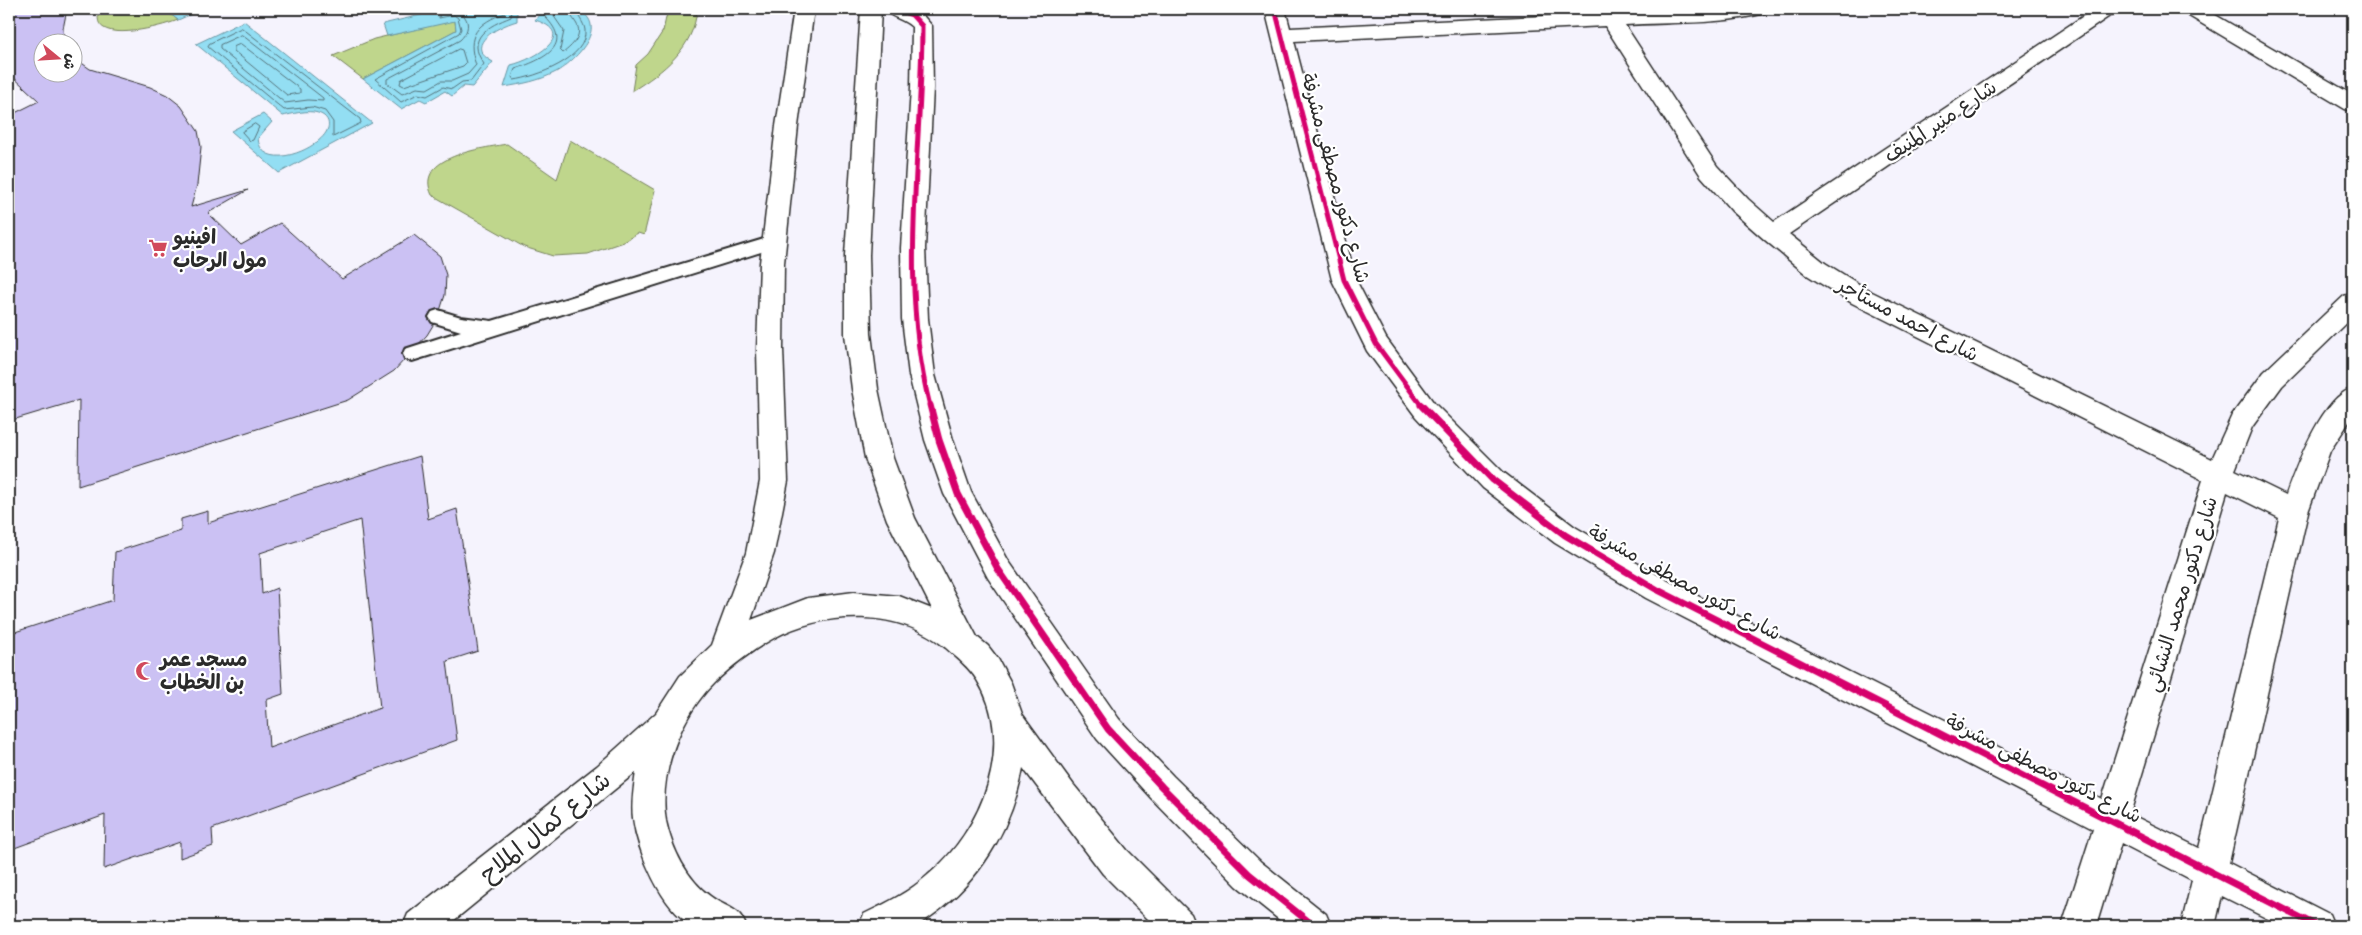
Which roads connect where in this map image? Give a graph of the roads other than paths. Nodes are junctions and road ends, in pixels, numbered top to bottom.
1 (804, 9) edge
2 (871, 9) edge
3 (894, 9) edge
4 (1758, 9) edge
5 (2107, 9) edge
6 (2191, 9) edge
7 (1611, 19) junction
8 (1278, 22) edge
9 (2353, 104) edge
10 (1773, 234) junction
11 (774, 242) junction
12 (2353, 302) edge
13 (438, 317) dead end
14 (492, 327) junction
15 (412, 354) dead end
16 (2353, 398) edge
17 (2218, 474) junction
18 (2294, 512) junction
19 (965, 642) junction
20 (724, 654) junction
21 (1008, 721) junction
22 (667, 723) junction
23 (2110, 820) junction
24 (2211, 871) junction
25 (420, 926) edge
26 (729, 926) edge
27 (876, 926) edge
28 (1178, 926) edge
29 (1314, 926) edge
30 (2079, 926) edge
31 (2198, 926) edge
32 (2317, 926) edge

1 - 11 street
2 - 19 street
3 - 29 street
4 - 7 street
5 - 10 street, شارع منير المنيف
6 - 9 street
7 - 8 street
7 - 10 street, شارع احمد مستأجر
8 - 23 street, شارع دكتور مصطفى مشرفة
10 - 17 street, شارع احمد مستأجر
11 - 14 lane
11 - 20 street
12 - 17 street, شارع دكتور محمد النشائي
13 - 14 lane
14 - 15 lane
16 - 18 street
17 - 18 street, شارع احمد مستأجر
17 - 23 street, شارع دكتور محمد النشائي
18 - 24 street
19 - 20 street
19 - 21 street
20 - 22 street
21 - 27 street
21 - 28 street
22 - 25 street, شارع كمال الملاح
22 - 26 street
23 - 24 street, شارع دكتور مصطفى مشرفة
23 - 30 street, شارع دكتور محمد النشائي
24 - 31 street
24 - 32 street, شارع دكتور مصطفى مشرفة

